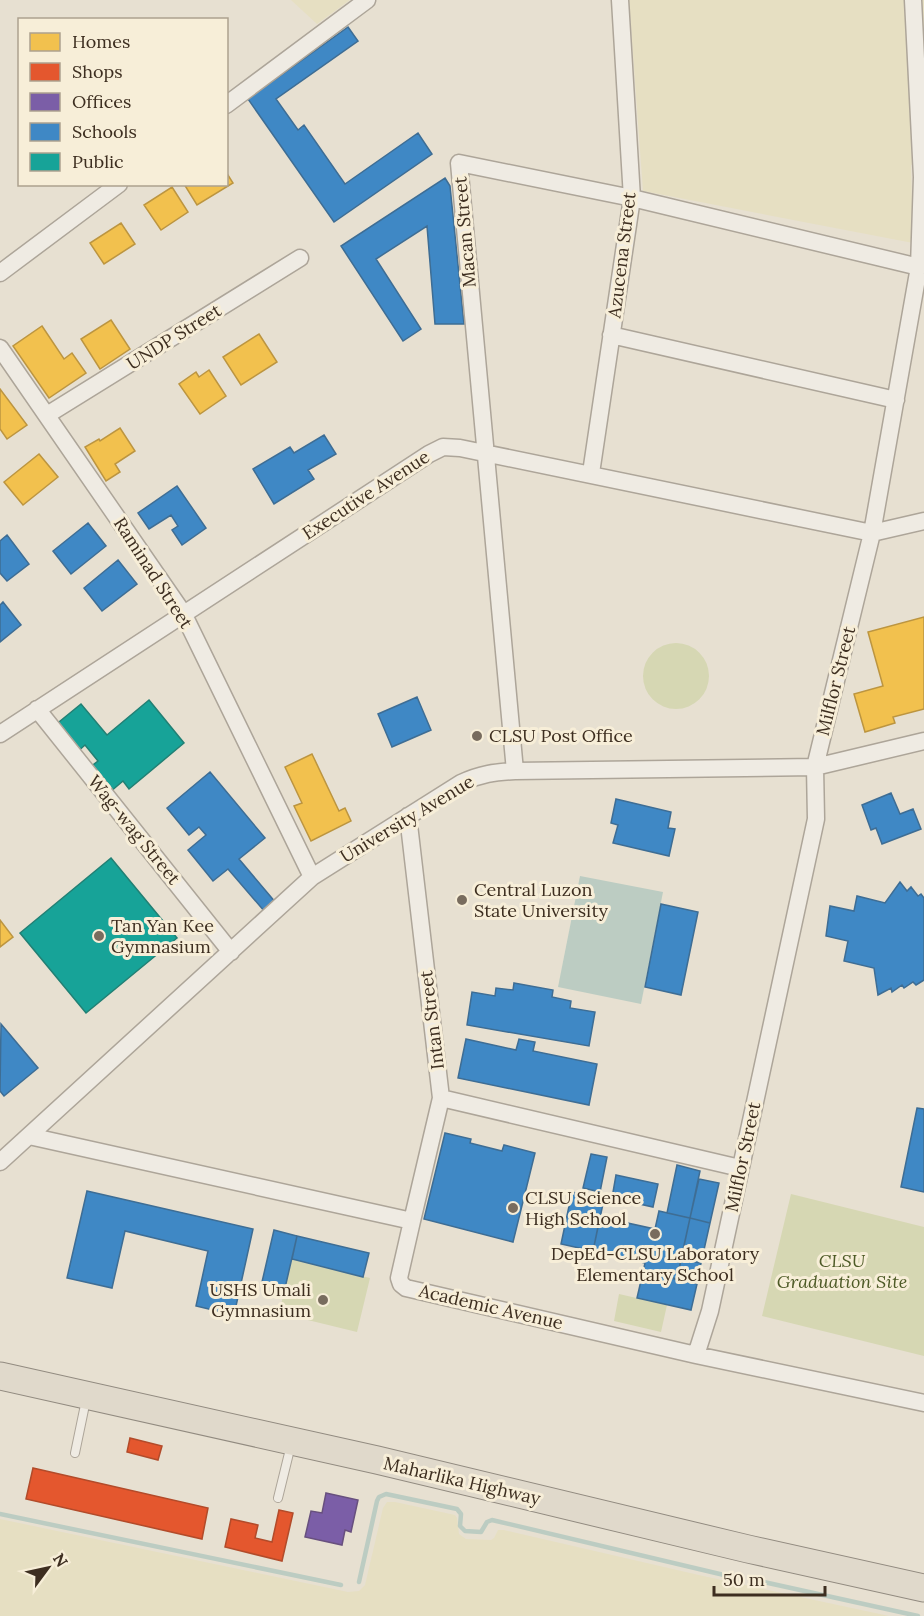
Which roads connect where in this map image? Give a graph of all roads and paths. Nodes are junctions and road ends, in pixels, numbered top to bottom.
1 (367, 0) edge
2 (620, 0) edge
3 (913, 0) edge
4 (228, 104) edge
5 (923, 177) edge
6 (116, 186) edge
7 (632, 198) junction
8 (300, 258) dead end
9 (919, 267) junction
10 (0, 273) edge
11 (611, 335) junction
12 (0, 348) edge
13 (896, 400) junction
14 (47, 415) junction
15 (484, 452) junction
16 (591, 473) junction
17 (924, 520) edge
18 (872, 533) junction
19 (183, 614) junction
20 (37, 709) junction
21 (3, 725) edge
22 (924, 741) edge
23 (815, 767) junction
24 (515, 771) junction
25 (408, 816) junction
26 (312, 877) junction
27 (231, 952) junction
28 (441, 1098) junction
29 (29, 1136) junction
30 (0, 1162) edge
31 (740, 1168) junction
32 (412, 1221) junction
33 (696, 1355) junction
34 (0, 1376) edge
35 (87, 1396) junction
36 (924, 1403) edge
37 (292, 1442) junction
38 (75, 1453) dead end
39 (278, 1498) dead end
40 (924, 1588) edge

1 - 4 street
2 - 7 street, Azucena Street
3 - 5 street, Milflor Street
5 - 9 street, Milflor Street
6 - 10 street
7 - 9 street, Macan Street
7 - 11 street, Azucena Street
7 - 15 street, Macan Street
8 - 14 street, UNDP Street
9 - 13 street, Milflor Street
11 - 13 street
11 - 16 street, Azucena Street
12 - 14 street, Raminad Street
13 - 18 street, Milflor Street
14 - 19 street, Raminad Street
15 - 16 street, Executive Avenue
15 - 19 street, Executive Avenue
15 - 24 street, Macan Street
16 - 18 street, Executive Avenue
17 - 18 street, Executive Avenue
18 - 23 street, Milflor Street
19 - 20 street, Executive Avenue
19 - 26 street, Raminad Street
20 - 21 street, Executive Avenue
20 - 27 street, Wag-wag Street
22 - 23 street, University Avenue
23 - 24 street, University Avenue
23 - 31 street, Milflor Street
24 - 25 street, University Avenue
25 - 26 street, University Avenue
25 - 28 street, Intan Street
26 - 27 street, University Avenue
27 - 29 street, University Avenue
28 - 31 street
28 - 32 street, Intan Street
29 - 30 street, University Avenue
29 - 32 street
31 - 33 street, Milflor Street
32 - 33 street, Academic Avenue
33 - 36 street, Academic Avenue
34 - 35 highway, Maharlika Highway
35 - 37 highway, Maharlika Highway
35 - 38 lane
37 - 39 lane
37 - 40 highway, Maharlika Highway

